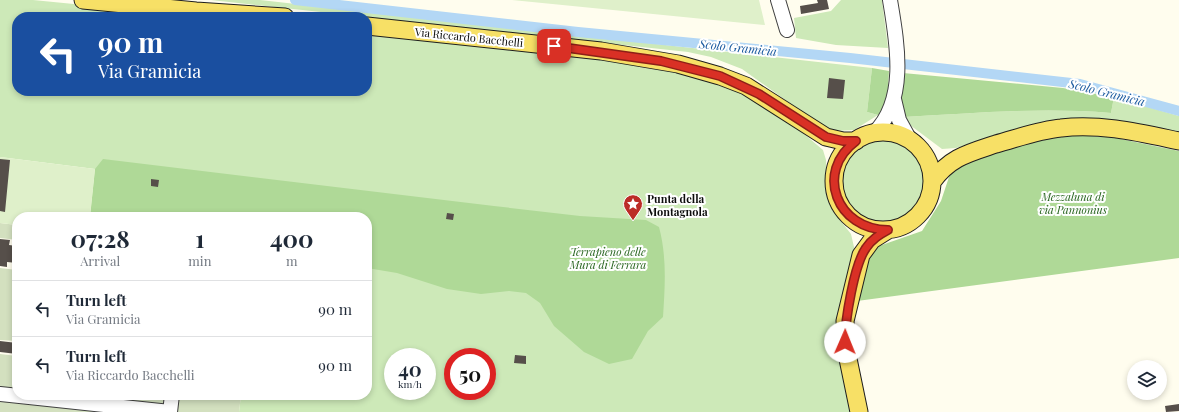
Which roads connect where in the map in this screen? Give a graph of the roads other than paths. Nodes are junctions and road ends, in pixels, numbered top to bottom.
1 (83, 0) edge
2 (171, 0) edge
3 (778, 0) edge
4 (890, 0) edge
5 (143, 3) edge
6 (214, 12) edge
7 (253, 12) edge
8 (372, 27) edge
9 (787, 30) dead end
10 (894, 99) junction
11 (816, 132) junction
12 (874, 133) junction
13 (856, 141) junction
14 (1179, 141) edge
15 (915, 145) junction
16 (966, 154) junction
17 (836, 168) junction
18 (932, 182) junction
19 (849, 217) junction
20 (888, 230) junction
21 (861, 256) junction
22 (0, 394) edge
23 (12, 395) edge
24 (57, 400) edge
25 (171, 400) edge
26 (859, 412) edge

1 - 5 main road
2 - 7 main road
3 - 9 street
4 - 10 street
5 - 6 main road
8 - 11 main road, Via Riccardo Bacchelli
10 - 12 street
10 - 15 street
11 - 13 main road, Via Riccardo Bacchelli
11 - 17 main road, Via Riccardo Bacchelli
12 - 13 main road
12 - 15 main road
13 - 17 main road
14 - 16 main road
15 - 16 main road
15 - 18 main road
16 - 18 main road
17 - 19 main road
18 - 20 main road
19 - 20 main road
19 - 21 main road
20 - 21 main road
21 - 26 main road
22 - 23 street
24 - 25 street

